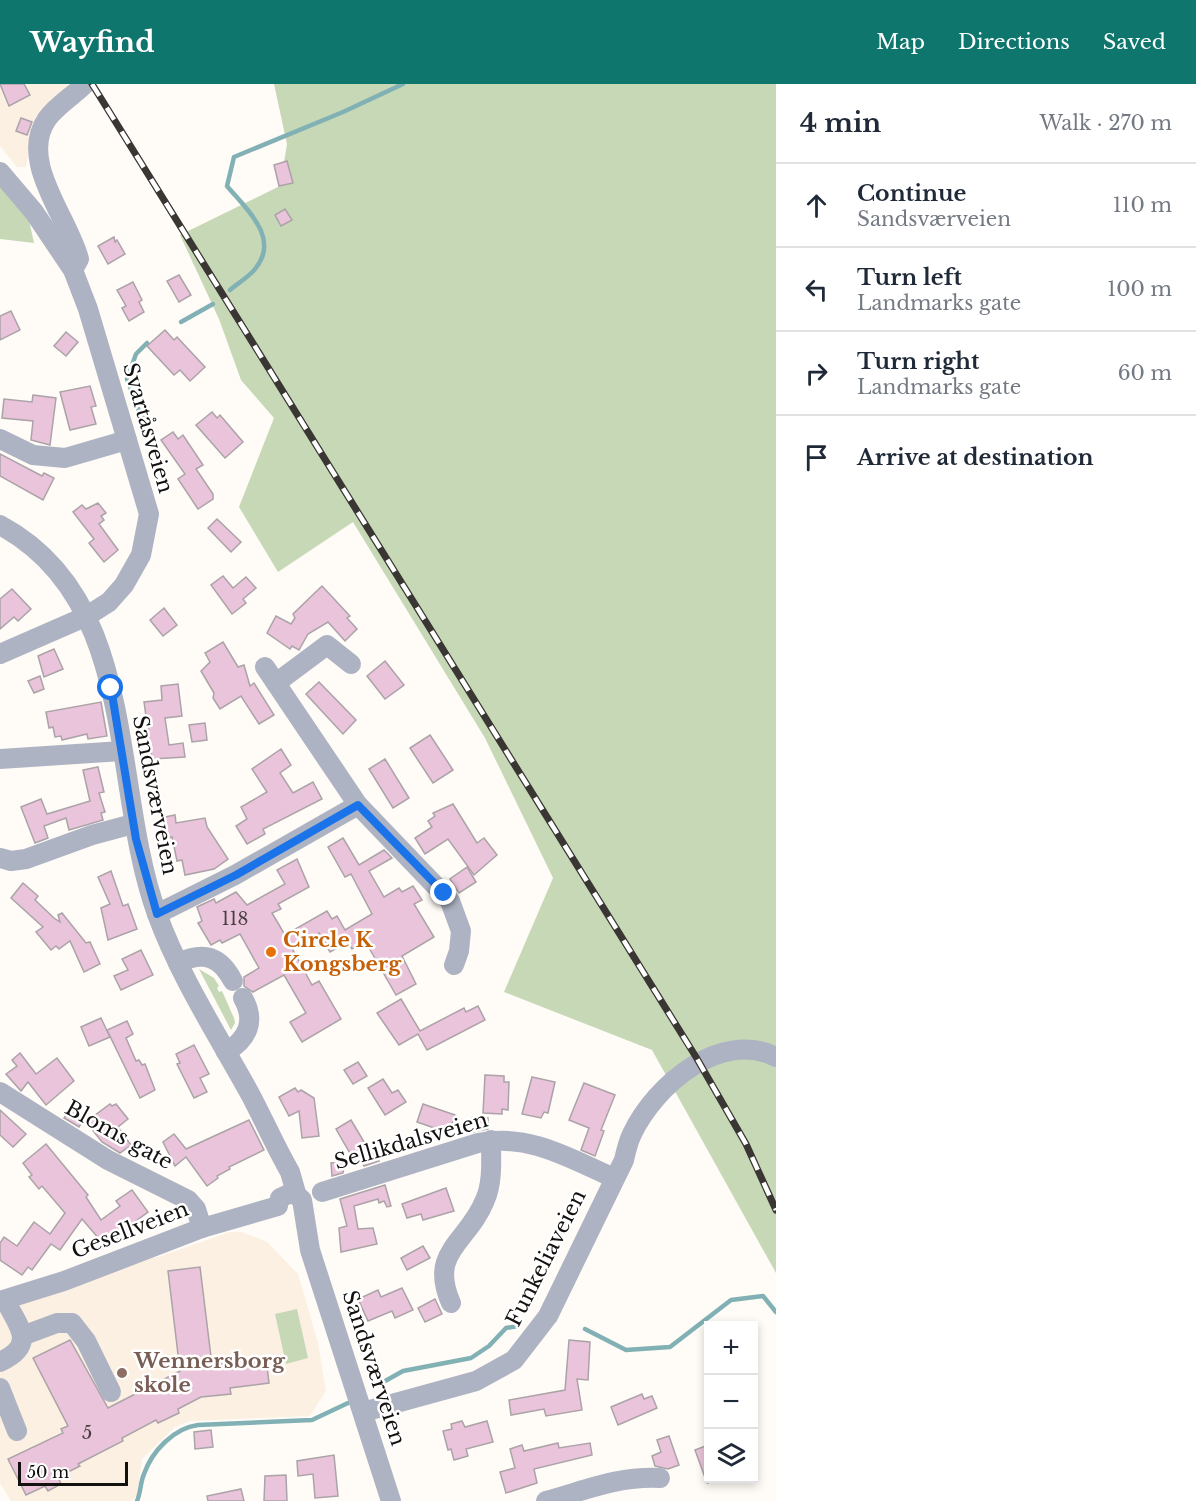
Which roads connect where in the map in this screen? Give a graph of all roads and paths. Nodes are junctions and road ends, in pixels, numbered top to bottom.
1 (84, 84) edge
2 (0, 172) edge
3 (73, 270) junction
4 (0, 439) edge
5 (127, 440) junction
6 (0, 525) edge
7 (87, 616) junction
8 (0, 654) edge
9 (351, 664) dead end
10 (122, 751) junction
11 (0, 759) edge
12 (358, 805) junction
13 (133, 824) junction
14 (0, 858) edge
15 (157, 914) junction
16 (178, 963) junction
17 (454, 965) dead end
18 (226, 1052) junction
19 (776, 1057) edge
20 (776, 1070) edge
21 (0, 1092) edge
22 (491, 1140) junction
23 (624, 1160) junction
24 (615, 1178) junction
25 (322, 1192) dead end
26 (289, 1204) junction
27 (202, 1228) junction
28 (2, 1300) edge
29 (451, 1303) dead end
30 (22, 1336) junction
31 (0, 1362) edge
32 (0, 1388) edge
33 (111, 1392) dead end
34 (363, 1412) junction
35 (17, 1431) dead end
36 (660, 1478) dead end
37 (568, 1498) edge
38 (391, 1501) edge
39 (546, 1501) edge

1 - 3 street, Svartåsveien
2 - 3 street, Svartåsveien
3 - 5 street, Svartåsveien
4 - 5 street
5 - 7 street, Svartåsveien
6 - 7 street, Sandsværveien
7 - 8 street, Svartåsveien
7 - 10 street, Sandsværveien
9 - 12 street
10 - 11 street
10 - 13 street, Sandsværveien
12 - 15 street
12 - 17 street
13 - 14 street
13 - 15 street, Sandsværveien
15 - 16 street, Sandsværveien
16 - 18 street, Sandsværveien
16 - 18 street
18 - 26 street, Sandsværveien
19 - 23 street, Funkeliaveien
20 - 23 street, Funkeliaveien
21 - 27 street, Bloms gate
22 - 24 street, Sellikdalsveien
22 - 25 street, Sellikdalsveien
22 - 29 street
23 - 24 street, Funkeliaveien
24 - 34 street, Funkeliaveien
26 - 27 street, Gesellveien
26 - 34 street, Sandsværveien
27 - 28 street, Gesellveien
28 - 30 street
30 - 31 street
30 - 33 street
32 - 35 street
34 - 38 street, Sandsværveien
36 - 37 street
37 - 39 street

